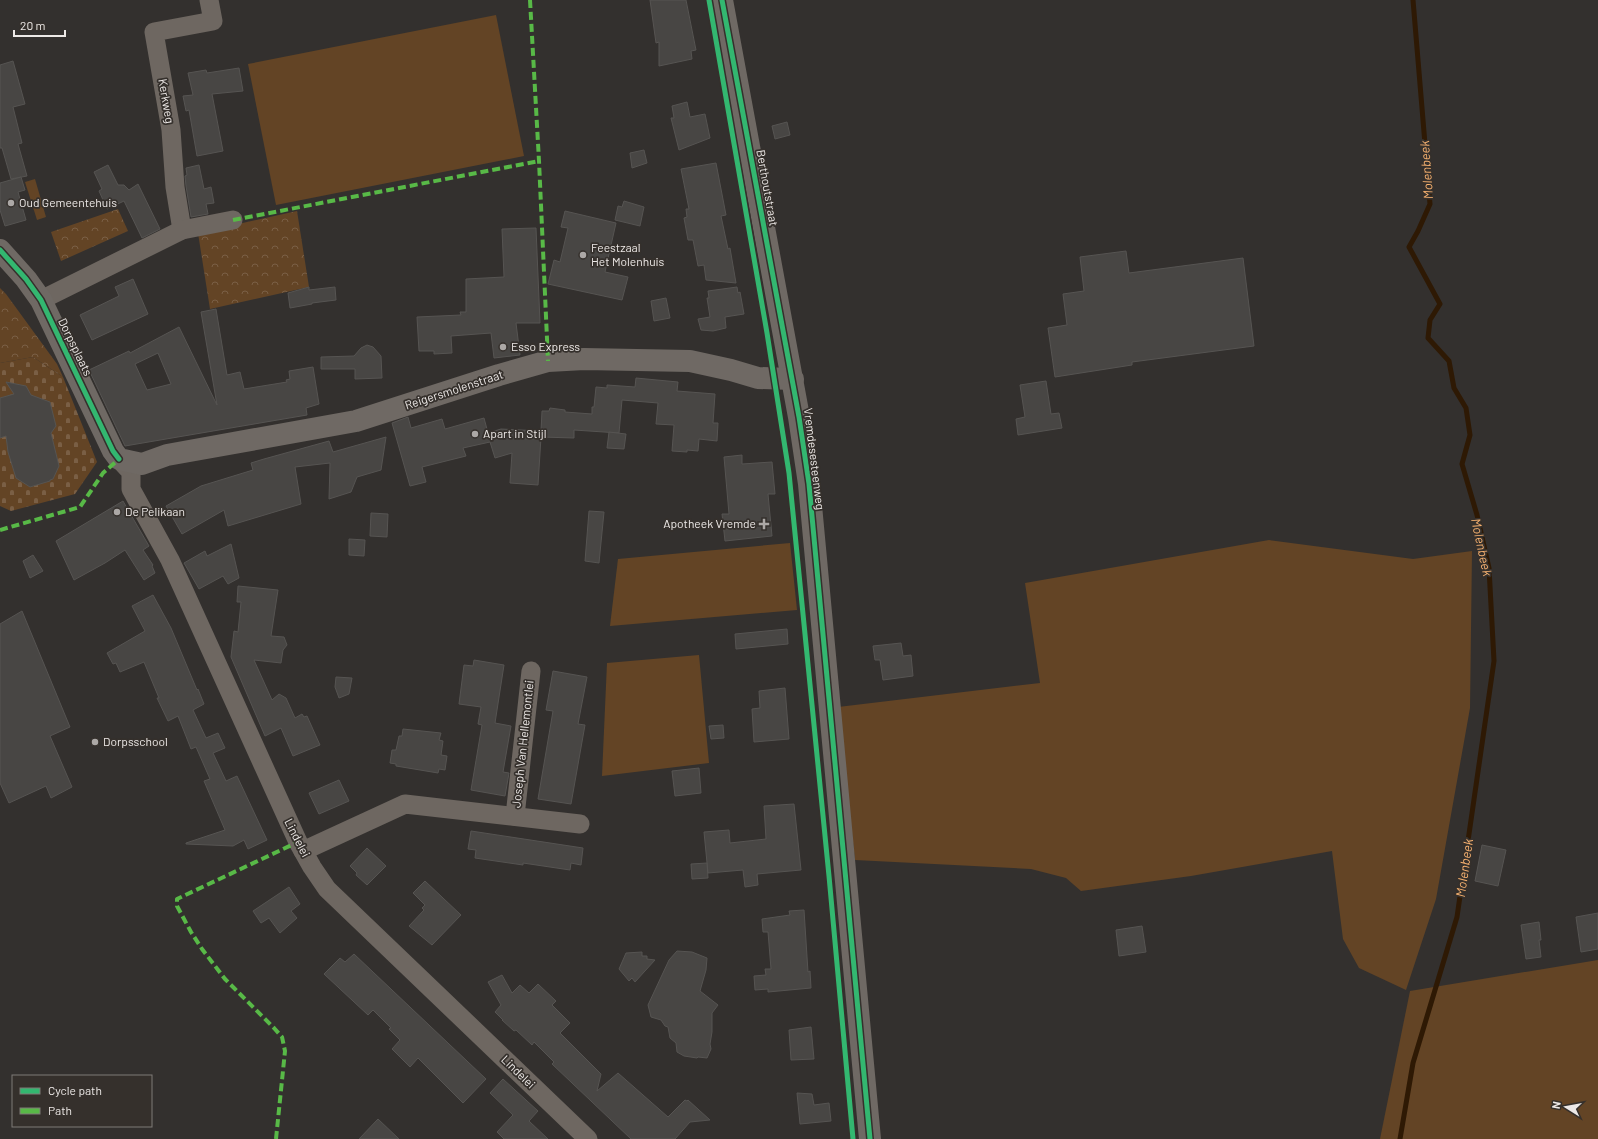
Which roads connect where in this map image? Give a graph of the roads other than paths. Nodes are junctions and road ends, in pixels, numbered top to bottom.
1 (209, 0) edge
2 (722, 0) edge
3 (233, 220) dead end
4 (182, 230) junction
5 (1, 253) edge
6 (41, 300) junction
7 (793, 379) junction
8 (119, 459) junction
9 (531, 671) dead end
10 (515, 816) junction
11 (580, 824) dead end
12 (303, 851) junction
13 (588, 1139) edge
14 (870, 1139) edge

1 - 4 street, Kerkweg
2 - 7 street, Berthoutstraat
3 - 4 street
4 - 6 street
5 - 6 street, Dorpsplaats
6 - 8 street, Dorpsplaats
7 - 8 street, Reigersmolenstraat
7 - 14 street, Vremdesesteenweg
8 - 12 street, Lindelei
9 - 10 street, Joseph Van Hellemontlei
10 - 11 street, Joseph Van Hellemontlei
10 - 12 street, Joseph Van Hellemontlei
12 - 13 street, Lindelei

